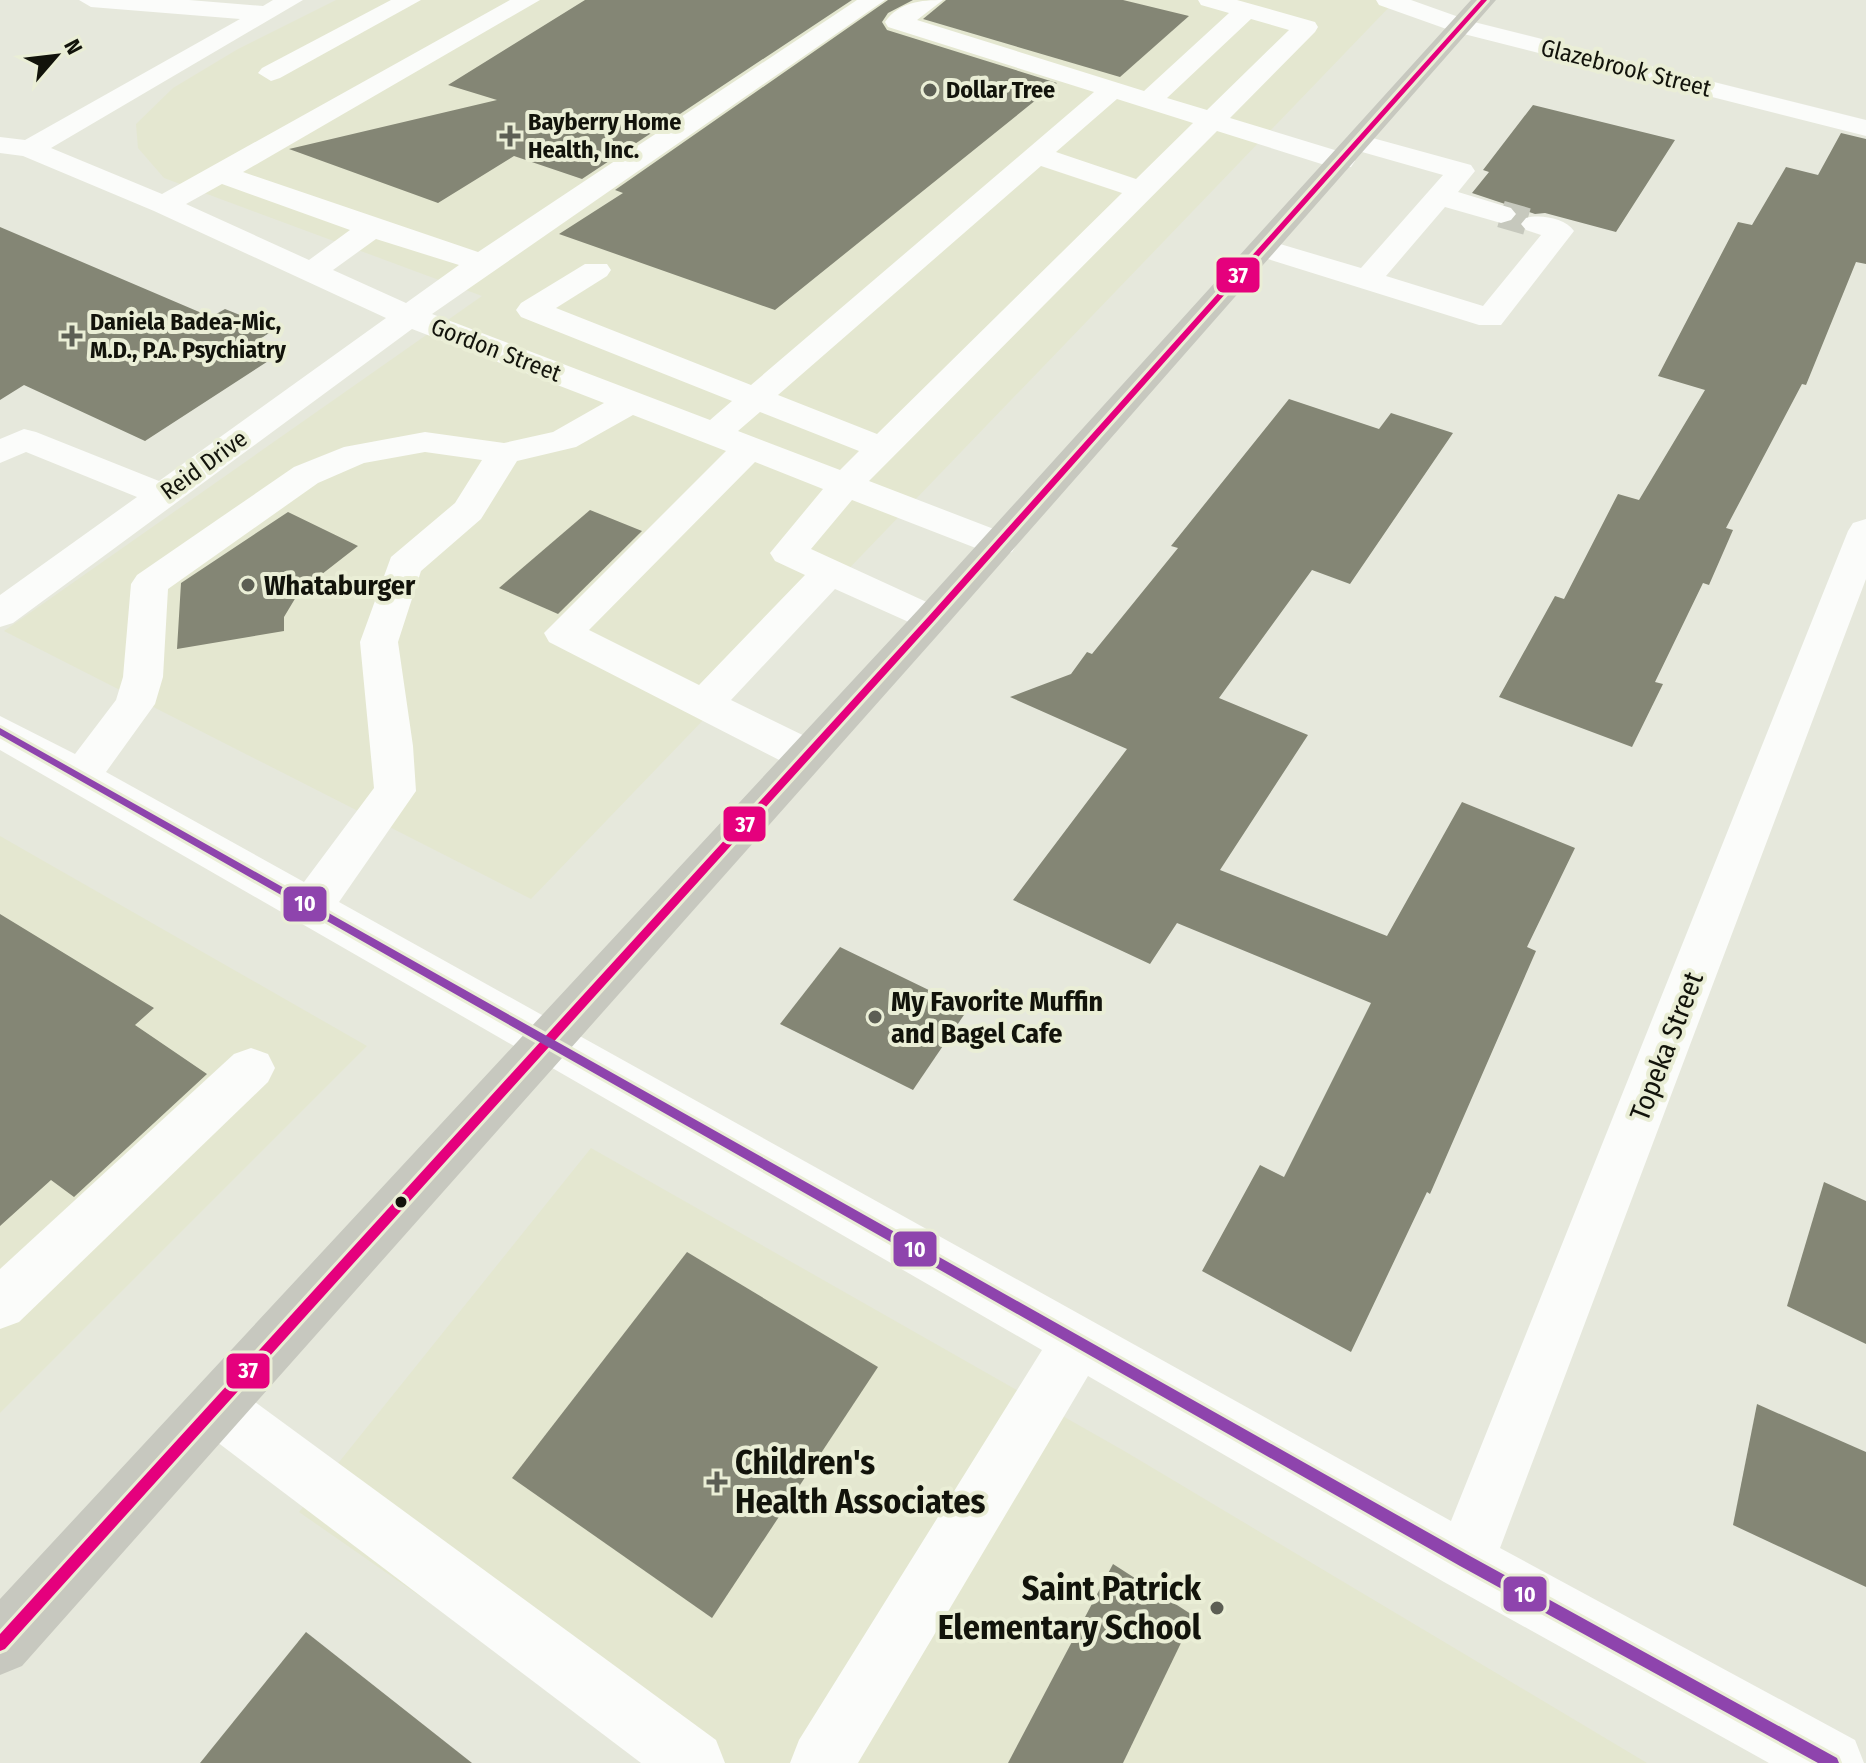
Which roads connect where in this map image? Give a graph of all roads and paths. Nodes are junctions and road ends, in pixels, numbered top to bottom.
1 (91, 0) edge
2 (291, 0) edge
3 (409, 0) edge
4 (528, 0) edge
5 (873, 0) edge
6 (931, 0) edge
7 (1210, 0) edge
8 (1388, 0) edge
9 (1247, 10) junction
10 (264, 13) junction
11 (1472, 13) edge
12 (271, 73) dead end
13 (1113, 89) junction
14 (1149, 101) junction
15 (1214, 121) junction
16 (1866, 128) edge
17 (14, 147) edge
18 (1350, 151) junction
19 (1037, 155) junction
20 (219, 173) junction
21 (1143, 191) junction
22 (1439, 196) junction
23 (164, 205) junction
24 (1501, 214) tunnel mouth
25 (1536, 224) tunnel mouth
26 (372, 228) junction
27 (1263, 248) junction
28 (482, 263) junction
29 (596, 270) dead end
30 (311, 272) junction
31 (1367, 280) junction
32 (408, 316) junction
33 (756, 399) junction
34 (631, 402) junction
35 (714, 434) junction
36 (749, 448) junction
37 (884, 449) junction
38 (0, 453) edge
39 (504, 453) junction
40 (845, 485) junction
41 (163, 495) junction
42 (1866, 531) edge
43 (999, 544) junction
44 (830, 572) junction
45 (0, 614) edge
46 (931, 619) junction
47 (704, 704) junction
48 (0, 731) edge
49 (806, 755) junction
50 (80, 777) junction
51 (311, 907) junction
52 (548, 1041) junction
53 (251, 1068) dead end
54 (0, 1304) edge
55 (1078, 1342) junction
56 (216, 1407) junction
57 (1465, 1561) junction
58 (0, 1644) edge
59 (693, 1763) edge
60 (822, 1763) edge
61 (1832, 1763) edge

1 - 10 street
2 - 10 street
3 - 12 street
4 - 20 street
5 - 28 street, Reid Drive
6 - 13 street
7 - 9 street
8 - 11 street, Glazebrook Street
9 - 14 street
9 - 15 street
10 - 17 street
11 - 16 street, Glazebrook Street
11 - 18 main road
13 - 14 street
13 - 19 street
14 - 15 street
15 - 18 street
15 - 21 street
17 - 23 street, Gordon Street
18 - 22 street
18 - 27 main road
19 - 21 street
19 - 33 street
20 - 23 street
20 - 26 street
21 - 37 street
22 - 24 street
22 - 31 street
23 - 30 street, Gordon Street
25 - 31 street
26 - 28 street
26 - 30 street
27 - 31 street
27 - 43 main road
28 - 32 street, Reid Drive
29 - 33 street
30 - 32 street, Gordon Street
32 - 34 street, Gordon Street
32 - 41 street, Reid Drive
33 - 35 street
33 - 37 street
34 - 35 street, Gordon Street
34 - 39 street
35 - 36 street, Gordon Street
36 - 40 street, Gordon Street
36 - 47 street
37 - 40 street
38 - 41 street
39 - 50 street
39 - 51 street
40 - 43 street, Gordon Street
40 - 44 street
41 - 45 street, Reid Drive
42 - 57 street, Topeka Street
43 - 46 main road
44 - 46 street
44 - 47 street
46 - 49 main road
47 - 49 street
48 - 50 street
49 - 52 main road
50 - 51 street
51 - 52 street
52 - 55 street
52 - 56 main road
53 - 54 street
55 - 57 street
55 - 60 street
56 - 58 main road
56 - 59 street
57 - 61 street

